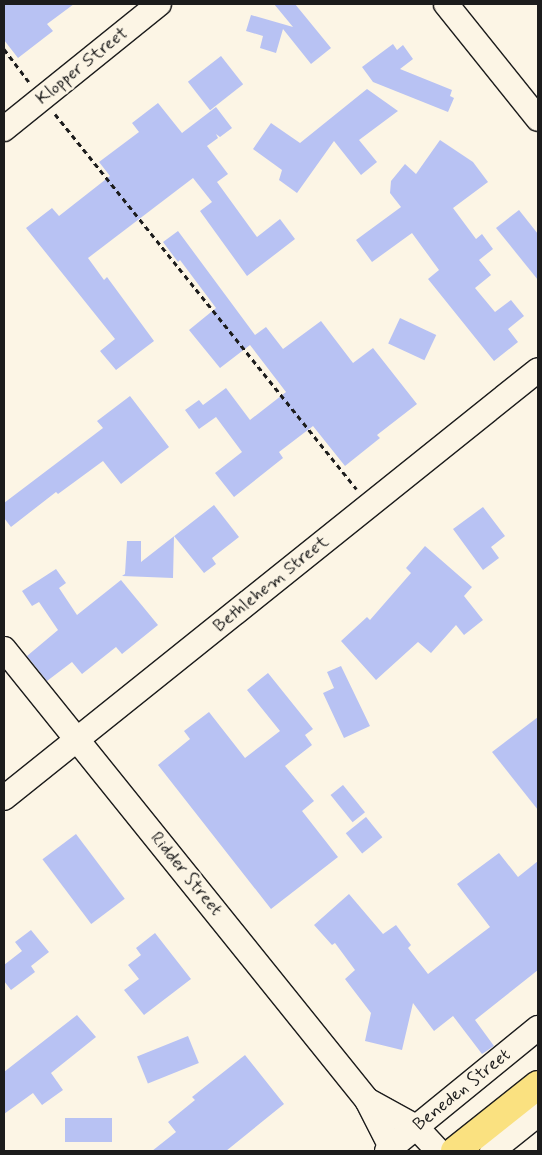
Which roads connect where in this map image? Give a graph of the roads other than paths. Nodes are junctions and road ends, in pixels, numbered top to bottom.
1 (159, 4) edge
2 (446, 4) edge
3 (538, 119) edge
4 (4, 129) edge
5 (538, 370) edge
6 (4, 649) edge
7 (77, 739) junction
8 (4, 798) edge
9 (538, 1028) edge
10 (538, 1085) edge
11 (367, 1100) junction
12 (538, 1114) edge
13 (416, 1128) junction
14 (390, 1150) edge
15 (438, 1151) edge
16 (455, 1151) edge
17 (492, 1151) edge

1 - 4 street, Klopper Street
2 - 3 street
5 - 7 street, Bethlehem Street
6 - 7 street, Ridder Street
7 - 8 street, Bethlehem Street
7 - 11 street, Ridder Street
9 - 13 street, Beneden Street
10 - 16 main road
11 - 13 street, Ridder Street
11 - 14 street, Ridder Street
12 - 17 street
13 - 14 street, Beneden Street
13 - 15 street, Ridder Street

